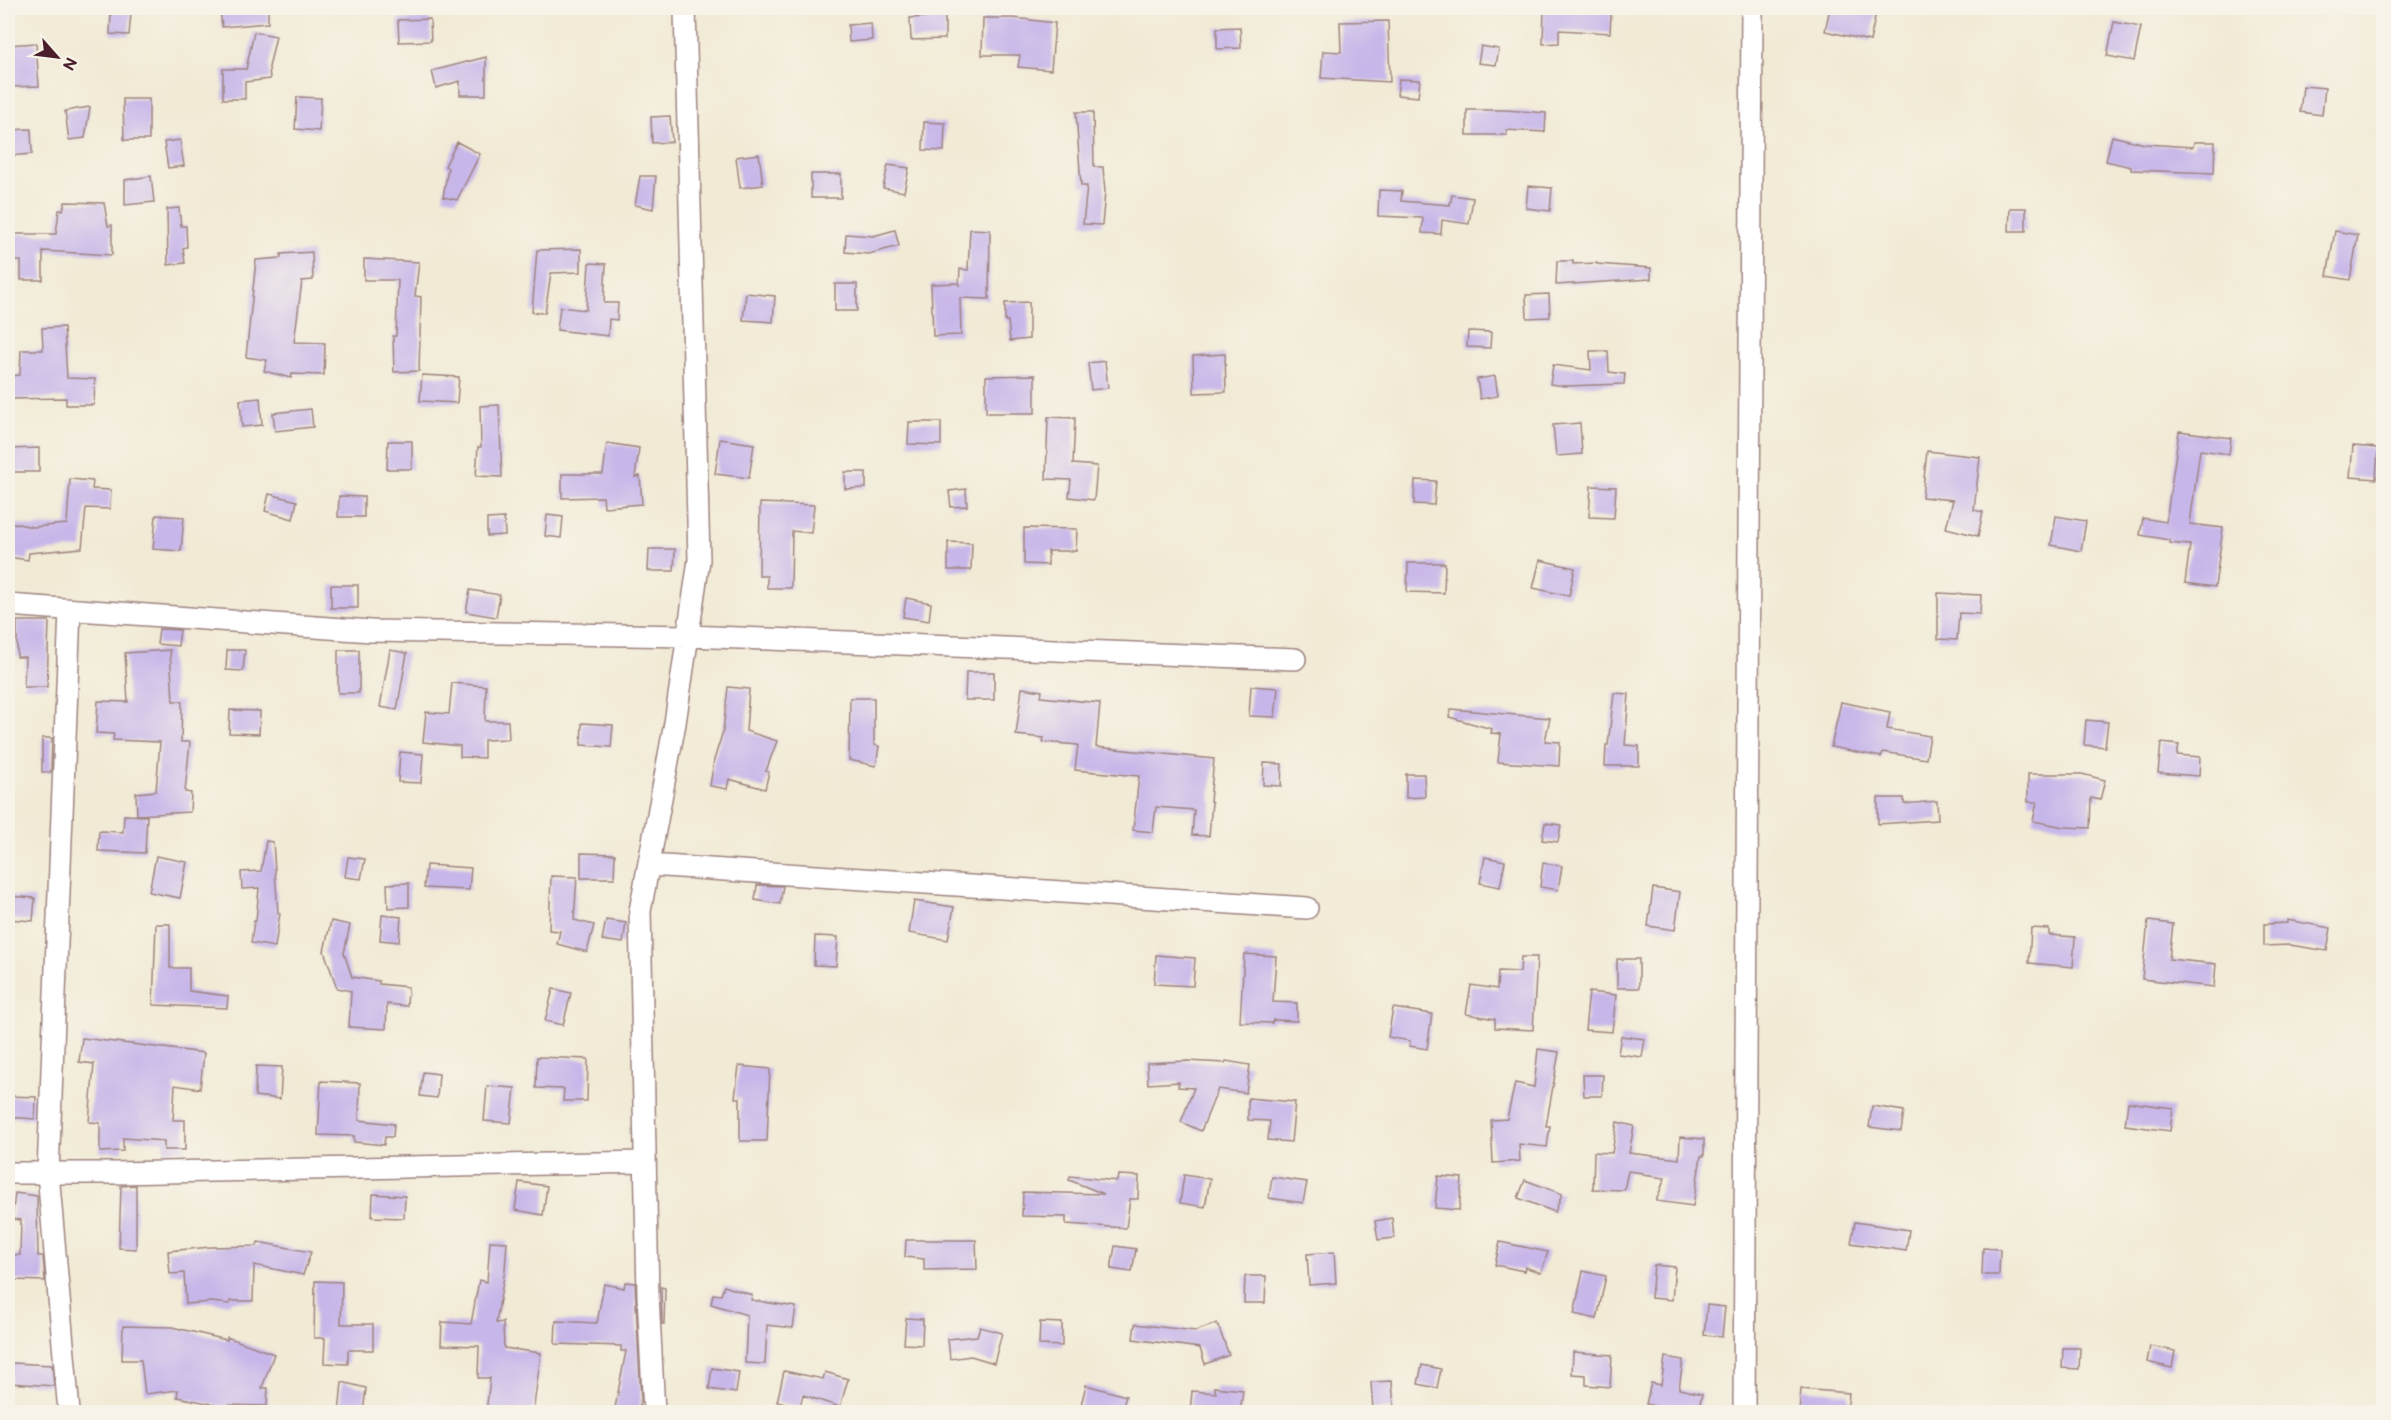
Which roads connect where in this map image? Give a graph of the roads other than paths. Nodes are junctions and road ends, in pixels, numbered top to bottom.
1 (685, 8) edge
2 (1752, 8) edge
3 (8, 605) edge
4 (70, 610) junction
5 (688, 636) junction
6 (1295, 659) dead end
7 (649, 865) junction
8 (1307, 908) dead end
9 (645, 1162) junction
10 (8, 1173) edge
11 (48, 1173) junction
12 (69, 1413) edge
13 (654, 1413) edge
14 (1744, 1413) edge

1 - 5 street
2 - 14 street
3 - 4 street
4 - 5 street
4 - 11 street
5 - 6 street
5 - 7 street
7 - 8 street
7 - 9 street
9 - 11 street
9 - 13 street
10 - 11 street
11 - 12 street

